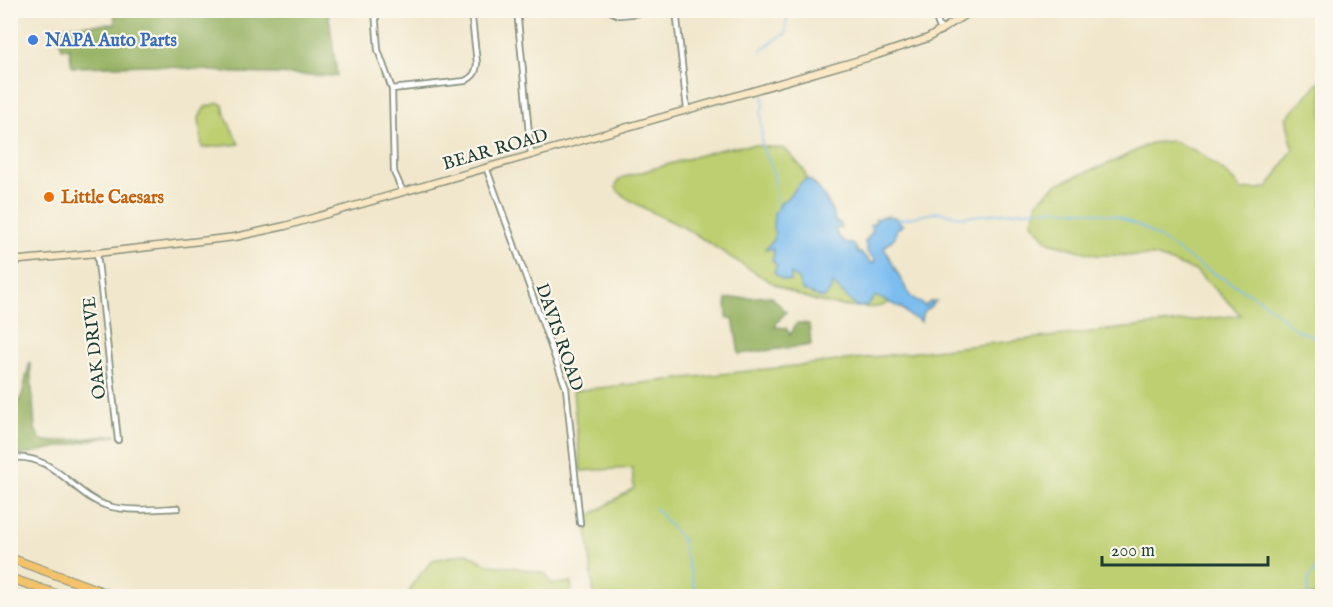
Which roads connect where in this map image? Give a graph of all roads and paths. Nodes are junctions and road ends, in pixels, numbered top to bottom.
1 (375, 10) edge
2 (471, 10) edge
3 (517, 10) edge
4 (608, 10) edge
5 (671, 10) edge
6 (676, 10) edge
7 (933, 10) edge
8 (973, 10) edge
9 (940, 31) junction
10 (392, 89) junction
11 (687, 109) junction
12 (531, 154) junction
13 (486, 167) junction
14 (403, 192) junction
15 (97, 253) junction
16 (10, 261) edge
17 (118, 440) dead end
18 (10, 458) edge
19 (178, 508) dead end
20 (580, 523) dead end
21 (10, 558) edge
22 (10, 578) edge
23 (62, 597) edge
24 (114, 597) edge

1 - 10 street
2 - 10 street
3 - 12 street
4 - 5 street
6 - 11 street
7 - 9 street
8 - 9 main road, BEAR ROAD
9 - 11 main road, BEAR ROAD
10 - 14 street
11 - 12 main road, BEAR ROAD
12 - 13 main road, BEAR ROAD
13 - 14 main road, BEAR ROAD
13 - 20 street, DAVIS ROAD
14 - 15 main road, BEAR ROAD
15 - 16 main road, BEAR ROAD
15 - 17 street, OAK DRIVE
18 - 19 street
21 - 24 highway
22 - 23 highway

